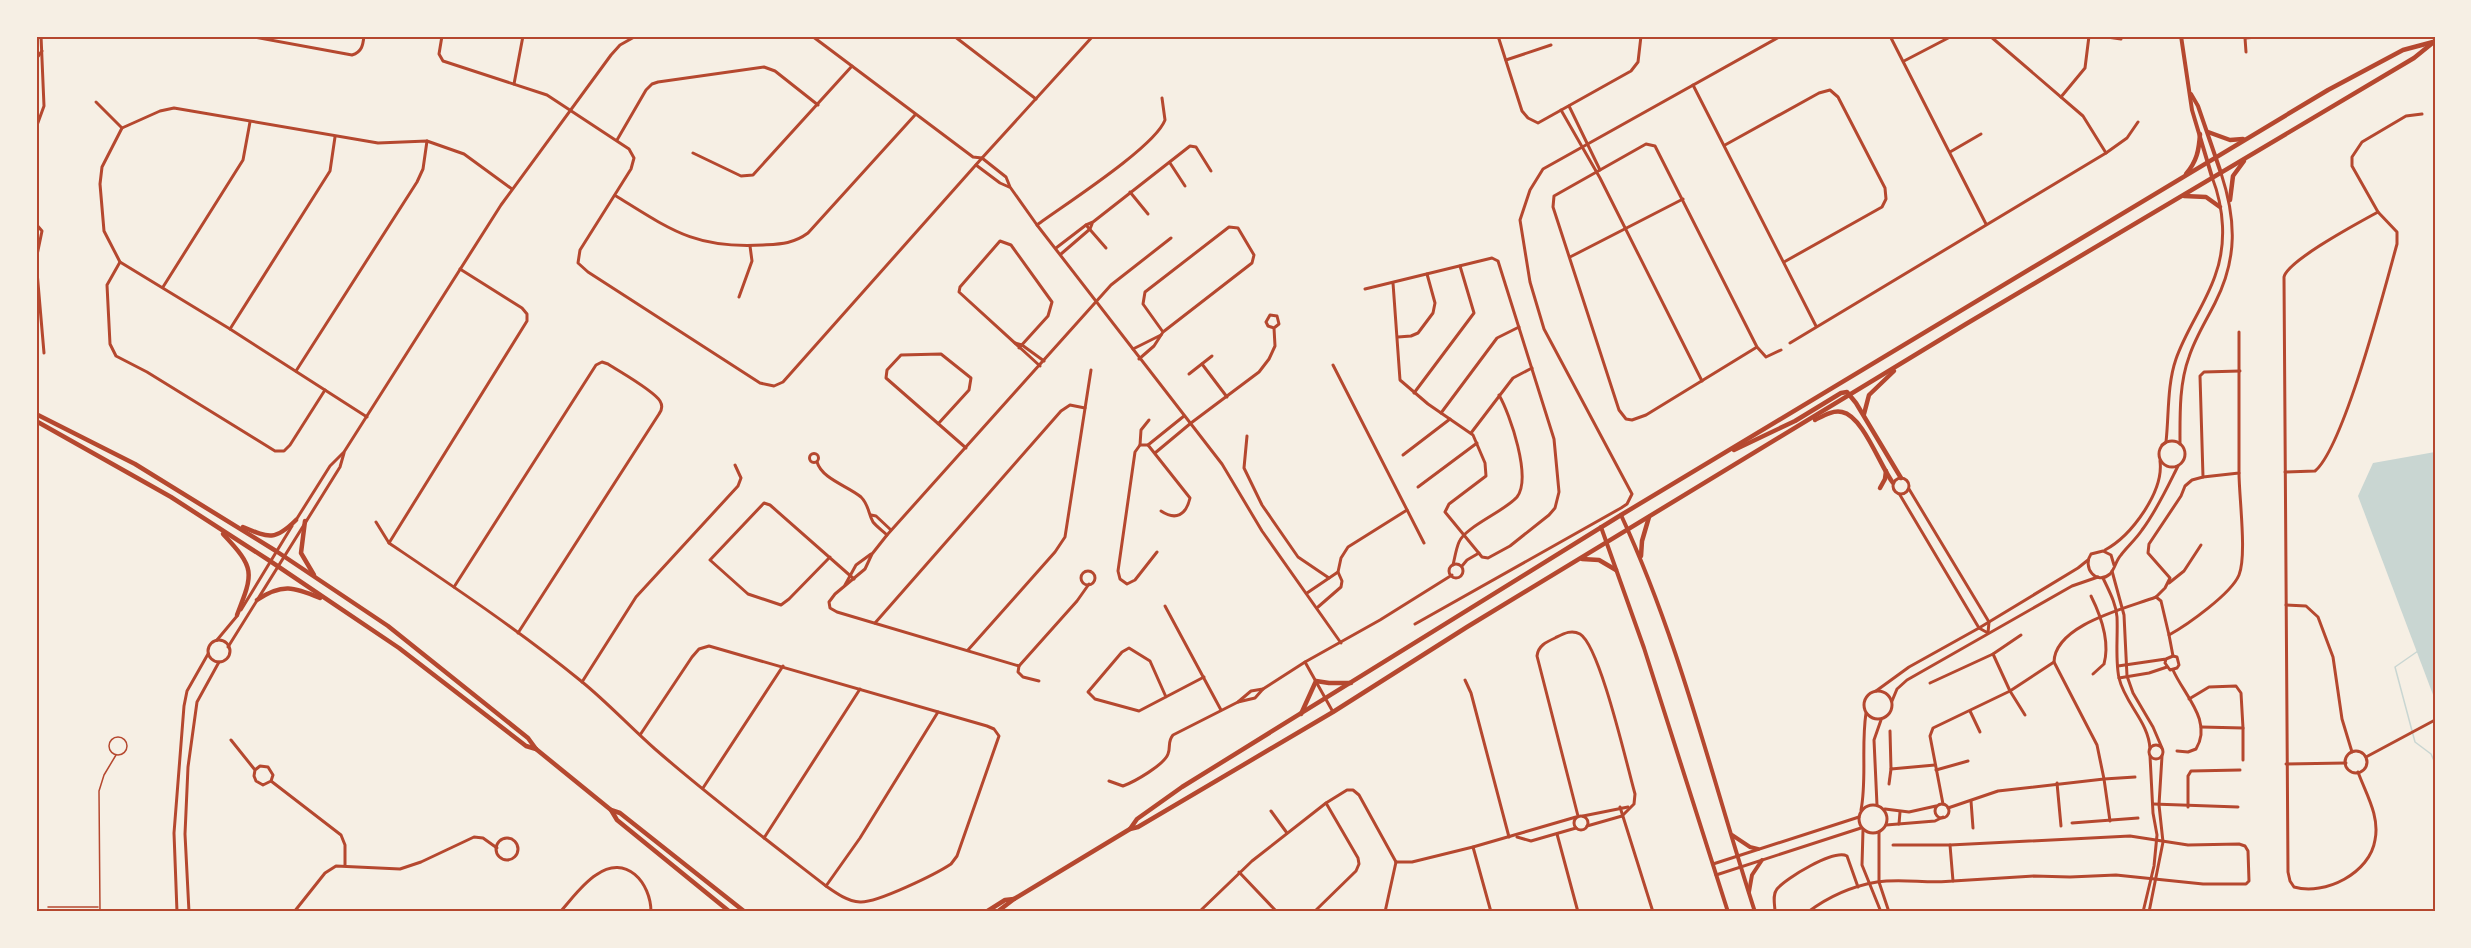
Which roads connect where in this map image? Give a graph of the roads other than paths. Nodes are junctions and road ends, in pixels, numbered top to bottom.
1 (41, 36) edge
2 (249, 36) edge
3 (364, 36) edge
4 (442, 36) edge
5 (523, 36) edge
6 (636, 36) edge
7 (812, 36) edge
8 (1094, 36) edge
9 (1498, 36) edge
10 (1641, 36) edge
11 (1781, 36) edge
12 (1890, 36) edge
13 (1952, 36) edge
14 (1990, 36) edge
15 (2089, 36) edge
16 (2100, 36) edge
17 (2181, 36) edge
18 (2270, 36) edge
19 (957, 37) edge
20 (2245, 37) edge
21 (2121, 39) dead end
22 (2434, 41) edge
23 (1551, 45) dead end
24 (42, 50) junction
25 (2247, 52) dead end
26 (36, 59) edge
27 (1506, 60) junction
28 (1904, 61) junction
29 (852, 66) junction
30 (514, 84) junction
31 (1693, 85) junction
32 (2190, 94) junction
33 (2061, 97) junction
34 (1162, 98) dead end
35 (1036, 99) junction
36 (96, 102) dead end
37 (819, 105) junction
38 (1569, 106) junction
39 (1561, 110) junction
40 (570, 111) junction
41 (916, 114) junction
42 (2422, 114) dead end
43 (250, 122) junction
44 (2138, 122) dead end
45 (36, 128) edge
46 (122, 128) junction
47 (2208, 132) junction
48 (1981, 134) dead end
49 (2200, 134) junction
50 (335, 137) junction
51 (2247, 138) junction
52 (617, 140) junction
53 (427, 141) junction
54 (1589, 145) junction
55 (1725, 145) junction
56 (1582, 148) junction
57 (1950, 152) junction
58 (693, 153) dead end
59 (2106, 153) junction
60 (973, 157) junction
61 (2248, 157) junction
62 (982, 158) junction
63 (2216, 158) junction
64 (1170, 163) junction
65 (2207, 163) junction
66 (976, 165) junction
67 (1600, 170) junction
68 (1211, 171) dead end
69 (1595, 172) junction
70 (2221, 173) junction
71 (2212, 177) junction
72 (1600, 178) junction
73 (2182, 178) junction
74 (1185, 186) dead end
75 (1010, 187) junction
76 (512, 189) junction
77 (1130, 192) junction
78 (616, 196) junction
79 (2181, 196) junction
80 (1683, 199) junction
81 (2230, 200) junction
82 (2220, 207) junction
83 (2378, 212) junction
84 (1148, 214) dead end
85 (1093, 222) junction
86 (36, 224) edge
87 (1986, 224) junction
88 (1037, 225) junction
89 (1086, 225) junction
90 (1625, 229) junction
91 (1090, 230) junction
92 (1172, 238) dead end
93 (750, 246) junction
94 (1056, 248) junction
95 (1106, 248) dead end
96 (1060, 255) junction
97 (1570, 257) junction
98 (120, 262) junction
99 (1784, 262) junction
100 (1460, 266) junction
101 (460, 269) junction
102 (1427, 274) junction
103 (1393, 283) junction
104 (163, 287) junction
105 (1365, 289) dead end
106 (739, 297) dead end
107 (1096, 302) junction
108 (38, 308) edge
109 (1519, 326) junction
110 (1817, 327) junction
111 (1274, 328) junction
112 (230, 329) junction
113 (2240, 332) dead end
114 (1162, 333) junction
115 (1398, 337) junction
116 (1790, 343) dead end
117 (1021, 347) junction
118 (1757, 347) junction
119 (1133, 350) junction
120 (1781, 350) dead end
121 (44, 353) dead end
122 (1212, 356) dead end
123 (1139, 359) junction
124 (1044, 361) junction
125 (1903, 363) junction
126 (1202, 364) junction
127 (1333, 365) dead end
128 (1040, 366) junction
129 (1532, 368) junction
130 (1091, 370) dead end
131 (2240, 370) junction
132 (296, 371) junction
133 (1190, 374) dead end
134 (1702, 381) junction
135 (325, 390) junction
136 (1414, 393) junction
137 (1499, 395) junction
138 (1851, 395) junction
139 (1227, 397) junction
140 (1085, 408) junction
141 (1441, 413) junction
142 (36, 414) edge
143 (1184, 415) junction
144 (367, 417) junction
145 (1864, 417) junction
146 (1450, 418) junction
147 (1149, 420) dead end
148 (36, 421) edge
149 (1191, 423) junction
150 (938, 424) junction
151 (1791, 432) junction
152 (1471, 433) junction
153 (1247, 436) dead end
154 (1477, 443) junction
155 (2180, 444) junction
156 (1140, 445) junction
157 (1148, 445) junction
158 (2162, 445) junction
159 (966, 448) junction
160 (344, 452) junction
161 (1155, 454) junction
162 (1403, 455) dead end
163 (1721, 455) junction
164 (2160, 461) junction
165 (817, 462) dead end
166 (735, 465) dead end
167 (2178, 466) junction
168 (1886, 471) junction
169 (2285, 472) junction
170 (2239, 473) junction
171 (2203, 477) junction
172 (1902, 478) junction
173 (1893, 483) junction
174 (1418, 487) dead end
175 (1880, 488) dead end
176 (1909, 489) junction
177 (1900, 495) junction
178 (306, 503) junction
179 (314, 509) junction
180 (1407, 510) junction
181 (1161, 512) dead end
182 (871, 515) junction
183 (1621, 515) junction
184 (1649, 517) junction
185 (296, 520) junction
186 (305, 521) junction
187 (376, 522) dead end
188 (232, 523) junction
189 (217, 527) junction
190 (1601, 527) junction
191 (891, 530) junction
192 (1628, 530) junction
193 (887, 535) junction
194 (1464, 536) junction
195 (389, 543) junction
196 (1424, 543) dead end
197 (1606, 543) junction
198 (2201, 545) dead end
199 (276, 551) junction
200 (2103, 551) junction
201 (1157, 552) dead end
202 (1479, 553) junction
203 (872, 554) junction
204 (284, 556) junction
205 (1641, 556) junction
206 (830, 557) junction
207 (1581, 559) junction
208 (2088, 560) junction
209 (270, 561) junction
210 (1454, 565) junction
211 (2114, 565) junction
212 (278, 566) junction
213 (1462, 567) junction
214 (1616, 570) junction
215 (2112, 571) junction
216 (1338, 572) junction
217 (849, 574) junction
218 (1452, 575) junction
219 (315, 577) junction
220 (2100, 577) junction
221 (1329, 578) junction
222 (854, 579) junction
223 (2169, 583) junction
224 (1089, 584) junction
225 (844, 586) junction
226 (454, 587) junction
227 (1307, 593) junction
228 (2091, 596) dead end
229 (2156, 597) junction
230 (257, 600) junction
231 (331, 603) junction
232 (2286, 605) junction
233 (1165, 606) dead end
234 (1317, 608) junction
235 (237, 615) junction
236 (2101, 616) junction
237 (1989, 622) junction
238 (875, 623) junction
239 (1415, 624) dead end
240 (1979, 628) junction
241 (518, 633) junction
242 (1988, 633) junction
243 (2021, 635) dead end
244 (2169, 635) junction
245 (217, 640) junction
246 (1341, 643) junction
247 (228, 647) junction
248 (968, 650) junction
249 (208, 654) junction
250 (1993, 654) junction
251 (2173, 656) junction
252 (2166, 659) junction
253 (219, 662) junction
254 (1305, 662) junction
255 (2054, 662) junction
256 (783, 666) junction
257 (1019, 666) junction
258 (2118, 666) junction
259 (2126, 666) junction
260 (2167, 667) junction
261 (2173, 670) junction
262 (2093, 674) dead end
263 (2127, 676) junction
264 (1204, 677) junction
265 (2119, 678) junction
266 (1465, 680) dead end
267 (1039, 681) dead end
268 (1316, 681) junction
269 (582, 682) junction
270 (1354, 682) junction
271 (1930, 683) dead end
272 (860, 689) junction
273 (1263, 689) junction
274 (1876, 691) junction
275 (2010, 691) junction
276 (1166, 697) junction
277 (2190, 699) junction
278 (1326, 700) junction
279 (1892, 701) junction
280 (1238, 702) junction
281 (1221, 710) junction
282 (1970, 711) junction
283 (938, 712) junction
284 (1333, 712) junction
285 (1866, 713) junction
286 (1300, 715) junction
287 (2025, 715) dead end
288 (1881, 720) junction
289 (2435, 720) edge
290 (2201, 727) junction
291 (2243, 728) junction
292 (1890, 731) dead end
293 (1980, 732) dead end
294 (640, 735) junction
295 (231, 740) dead end
296 (536, 748) junction
297 (2162, 748) junction
298 (2150, 749) junction
299 (2177, 751) dead end
300 (2352, 752) junction
301 (116, 755) junction
302 (2150, 756) junction
303 (2162, 756) junction
304 (2366, 757) junction
305 (2243, 760) dead end
306 (1968, 761) dead end
307 (2346, 763) junction
308 (2286, 764) junction
309 (1891, 768) junction
310 (1935, 768) junction
311 (255, 770) junction
312 (2240, 770) dead end
313 (2358, 772) junction
314 (2135, 777) dead end
315 (2104, 779) junction
316 (271, 781) junction
317 (1109, 782) dead end
318 (2057, 783) junction
319 (1889, 784) dead end
320 (703, 788) junction
321 (1971, 801) junction
322 (1326, 803) junction
323 (1943, 804) junction
324 (2153, 804) junction
325 (1877, 805) junction
326 (2159, 805) junction
327 (1620, 807) junction
328 (1629, 807) junction
329 (1936, 807) junction
330 (2188, 807) junction
331 (2238, 807) dead end
332 (1948, 808) junction
333 (1883, 809) junction
334 (611, 810) junction
335 (1861, 810) junction
336 (1270, 811) dead end
337 (1900, 812) junction
338 (1579, 816) junction
339 (1622, 816) junction
340 (1858, 817) junction
341 (1942, 818) junction
342 (2138, 818) dead end
343 (2110, 821) junction
344 (2072, 823) dead end
345 (1899, 824) junction
346 (1886, 825) junction
347 (1587, 826) junction
348 (2061, 826) dead end
349 (1576, 828) junction
350 (1973, 828) dead end
351 (1130, 829) junction
352 (1862, 829) junction
353 (1879, 832) junction
354 (1287, 833) junction
355 (1557, 834) junction
356 (1731, 835) junction
357 (1514, 836) junction
358 (1509, 837) junction
359 (764, 838) junction
360 (2157, 840) junction
361 (2163, 842) junction
362 (1893, 845) dead end
363 (1950, 845) junction
364 (1473, 847) junction
365 (497, 848) junction
366 (1758, 849) junction
367 (1737, 856) junction
368 (1762, 860) junction
369 (1396, 862) junction
370 (1713, 864) junction
371 (345, 865) junction
372 (1740, 866) junction
373 (1239, 872) junction
374 (1716, 875) junction
375 (2153, 878) junction
376 (1953, 881) junction
377 (1879, 882) junction
378 (1870, 884) junction
379 (826, 886) junction
380 (1858, 887) junction
381 (1749, 892) junction
382 (1014, 899) junction
383 (48, 907) dead end
384 (99, 908) junction
385 (100, 912) edge
386 (177, 912) edge
387 (189, 912) edge
388 (294, 912) edge
389 (560, 912) edge
390 (651, 912) edge
391 (730, 912) edge
392 (745, 912) edge
393 (986, 912) edge
394 (997, 912) edge
395 (1199, 912) edge
396 (1277, 912) edge
397 (1314, 912) edge
398 (1385, 912) edge
399 (1491, 912) edge
400 (1578, 912) edge
401 (1653, 912) edge
402 (1728, 912) edge
403 (1755, 912) edge
404 (1775, 912) edge
405 (1808, 912) edge
406 (1881, 912) edge
407 (1889, 912) edge
408 (2143, 912) edge
409 (2149, 912) edge

1 - 24 street
2 - 3 street
4 - 30 street
5 - 30 street
6 - 40 street
7 - 29 street
8 - 35 street
9 - 27 street
10 - 38 street
11 - 31 street
12 - 28 street
13 - 28 street
14 - 33 street
15 - 33 street
16 - 21 street
17 - 32 street
18 - 20 street
19 - 35 street
20 - 25 street
22 - 51 main road
22 - 61 main road
23 - 27 street
24 - 26 street
24 - 45 street
27 - 39 street
28 - 57 street
29 - 37 street
29 - 41 street
30 - 40 street
31 - 54 street
31 - 55 street
32 - 47 street
32 - 49 street
33 - 59 street
34 - 88 street
35 - 62 street
36 - 46 street
37 - 52 street
37 - 58 street
38 - 39 street
38 - 54 street
39 - 56 street
40 - 52 street
40 - 76 street
41 - 60 street
41 - 93 street
42 - 83 street
43 - 46 street
43 - 50 street
43 - 104 street
44 - 59 street
46 - 98 street
47 - 51 main road
47 - 63 street
48 - 57 street
49 - 65 street
49 - 73 main road
50 - 53 street
50 - 112 street
51 - 63 main road
52 - 78 street
53 - 76 street
53 - 132 street
54 - 56 street
54 - 67 street
55 - 99 street
55 - 99 street
56 - 69 street
56 - 239 street
57 - 87 street
59 - 87 street
60 - 62 street
60 - 66 street
61 - 70 main road
61 - 81 main road
62 - 66 street
62 - 75 street
63 - 65 main road
63 - 70 street
64 - 68 street
64 - 74 street
64 - 77 street
65 - 71 street
65 - 73 main road
66 - 75 street
66 - 78 street
67 - 69 street
67 - 72 street
67 - 80 street
69 - 72 street
69 - 97 street
70 - 71 main road
70 - 81 street
71 - 79 main road
71 - 82 street
72 - 90 street
73 - 163 main road
75 - 88 street
76 - 101 street
77 - 84 street
77 - 85 street
78 - 93 street
79 - 82 main road
79 - 125 main road
80 - 90 street
80 - 118 street
81 - 155 street
82 - 158 street
83 - 169 street
83 - 169 street
85 - 89 street
85 - 91 street
86 - 108 street
87 - 110 street
88 - 94 street
89 - 91 street
89 - 94 street
90 - 97 street
90 - 134 street
91 - 95 street
91 - 96 street
92 - 107 street
93 - 106 street
94 - 96 street
96 - 107 street
97 - 134 street
98 - 104 street
98 - 135 street
99 - 110 street
100 - 102 street
100 - 109 street
100 - 136 street
101 - 144 street
101 - 195 street
102 - 103 street
102 - 115 street
103 - 105 street
103 - 115 street
104 - 112 street
107 - 119 street
107 - 124 street
108 - 121 street
109 - 129 street
109 - 141 street
110 - 116 street
111 - 111 street
111 - 139 street
112 - 132 street
113 - 131 street
114 - 114 street
114 - 119 street
114 - 123 street
115 - 136 street
117 - 117 street
117 - 124 street
117 - 128 street
118 - 120 street
118 - 134 street
119 - 123 street
122 - 126 street
123 - 143 street
124 - 128 street
125 - 138 main road
125 - 145 main road
126 - 133 street
126 - 139 street
127 - 180 street
128 - 159 street
129 - 137 street
129 - 202 street
130 - 140 street
131 - 170 street
131 - 171 street
132 - 135 street
135 - 144 street
136 - 141 street
137 - 152 street
137 - 194 street
138 - 145 main road
138 - 151 main road
138 - 163 main road
139 - 149 street
140 - 238 street
140 - 248 street
141 - 146 street
142 - 188 main road
143 - 149 street
143 - 157 street
144 - 160 street
145 - 172 main road
146 - 152 street
146 - 162 street
147 - 156 street
148 - 189 main road
149 - 161 street
149 - 227 street
150 - 150 street
150 - 159 street
151 - 168 main road
151 - 184 main road
152 - 154 street
153 - 221 street
154 - 174 street
154 - 194 street
155 - 158 street
155 - 167 street
156 - 157 street
156 - 201 street
157 - 161 street
158 - 164 street
159 - 191 street
160 - 178 street
160 - 179 street
161 - 181 street
163 - 183 main road
164 - 167 street
164 - 200 street
165 - 182 street
166 - 269 street
167 - 211 street
168 - 173 main road
168 - 175 main road
169 - 232 street
170 - 171 street
170 - 244 street
171 - 223 street
172 - 173 street
172 - 176 street
173 - 177 street
176 - 177 street
176 - 237 street
177 - 240 street
178 - 179 street
178 - 185 street
179 - 186 street
180 - 196 street
180 - 216 street
182 - 191 street
182 - 193 street
183 - 190 main road
183 - 192 street
184 - 192 main road
184 - 205 main road
185 - 188 main road
185 - 199 street
186 - 204 street
186 - 219 main road
187 - 195 street
188 - 199 main road
189 - 209 main road
189 - 235 main road
190 - 197 street
190 - 270 main road
191 - 193 street
192 - 197 main road
192 - 205 street
193 - 203 street
194 - 202 street
194 - 210 street
195 - 226 street
197 - 207 main road
197 - 214 street
198 - 223 street
199 - 204 main road
199 - 209 street
200 - 208 street
200 - 211 street
202 - 213 street
203 - 217 street
203 - 222 street
204 - 212 street
204 - 219 main road
205 - 356 street
206 - 206 street
206 - 217 street
207 - 214 main road
207 - 284 main road
208 - 220 street
208 - 237 street
209 - 212 main road
209 - 235 street
210 - 213 street
210 - 218 street
211 - 215 street
212 - 230 street
212 - 231 main road
213 - 218 street
214 - 370 street
215 - 220 street
215 - 259 street
216 - 221 street
216 - 234 street
217 - 222 street
217 - 225 street
218 - 246 street
219 - 296 main road
220 - 242 street
220 - 258 street
221 - 227 street
222 - 225 street
223 - 229 street
224 - 224 street
224 - 257 street
225 - 238 street
226 - 241 street
226 - 241 street
227 - 234 street
228 - 236 street
229 - 236 street
229 - 244 street
230 - 231 main road
230 - 247 street
231 - 296 main road
232 - 300 street
232 - 308 street
233 - 264 street
234 - 246 street
235 - 245 street
236 - 255 street
236 - 262 street
237 - 240 street
237 - 242 street
238 - 248 street
240 - 242 street
240 - 274 street
241 - 269 street
242 - 279 street
243 - 250 street
244 - 251 street
245 - 247 street
245 - 249 street
246 - 254 street
247 - 253 street
248 - 257 street
249 - 253 street
249 - 386 street
250 - 271 street
250 - 275 street
251 - 252 street
251 - 261 street
252 - 259 street
252 - 260 street
253 - 387 street
254 - 268 street
254 - 273 street
255 - 275 street
255 - 315 street
256 - 272 street
256 - 294 street
256 - 320 street
257 - 267 street
258 - 259 street
258 - 265 street
259 - 263 street
260 - 261 street
260 - 263 street
261 - 277 street
263 - 265 street
263 - 297 street
264 - 276 street
264 - 281 street
265 - 298 street
266 - 358 street
268 - 270 main road
268 - 278 street
268 - 286 main road
269 - 294 street
270 - 278 main road
272 - 283 street
272 - 359 street
273 - 280 street
273 - 280 street
274 - 279 street
274 - 285 street
275 - 282 street
275 - 287 street
276 - 276 street
277 - 290 street
277 - 291 street
278 - 284 street
278 - 286 main road
279 - 288 street
280 - 281 street
281 - 317 street
282 - 293 street
282 - 310 street
283 - 379 street
283 - 379 street
284 - 351 main road
285 - 288 street
285 - 335 street
286 - 351 main road
288 - 325 street
289 - 304 street
290 - 291 street
290 - 299 street
291 - 305 street
292 - 309 street
294 - 320 street
295 - 311 street
296 - 334 main road
297 - 298 street
297 - 303 street
298 - 302 street
300 - 304 street
300 - 307 street
301 - 301 lane
301 - 384 lane
302 - 303 street
302 - 324 street
303 - 326 street
304 - 313 street
306 - 310 street
307 - 308 street
307 - 313 street
308 - 313 street
309 - 310 street
309 - 319 street
310 - 323 street
311 - 316 street
311 - 316 street
312 - 330 street
314 - 315 street
315 - 318 street
315 - 343 street
316 - 371 street
318 - 321 street
318 - 348 street
320 - 359 street
321 - 332 street
321 - 350 street
322 - 354 street
322 - 369 street
322 - 397 street
323 - 329 street
323 - 332 street
324 - 326 street
324 - 360 street
325 - 333 street
325 - 335 street
326 - 330 street
326 - 361 street
327 - 328 street
327 - 338 street
327 - 339 street
328 - 338 street
328 - 339 street
329 - 337 street
329 - 341 street
330 - 331 street
332 - 341 street
333 - 337 street
333 - 346 street
334 - 391 main road
334 - 392 main road
335 - 340 street
336 - 354 street
337 - 345 street
338 - 347 street
338 - 349 street
338 - 357 street
339 - 347 street
339 - 401 street
340 - 352 street
340 - 366 street
341 - 345 street
342 - 343 street
343 - 344 street
345 - 346 street
346 - 353 street
347 - 349 street
349 - 355 street
351 - 382 main road
352 - 353 street
352 - 368 street
352 - 378 street
353 - 377 street
354 - 373 street
355 - 357 street
355 - 400 street
356 - 366 street
356 - 367 street
357 - 358 street
358 - 364 street
359 - 379 street
360 - 361 street
360 - 363 street
360 - 375 street
361 - 375 street
361 - 375 street
362 - 363 street
363 - 376 street
364 - 369 street
364 - 399 street
365 - 365 street
365 - 371 street
366 - 367 street
367 - 370 street
367 - 372 street
368 - 372 street
368 - 381 street
369 - 398 street
370 - 374 street
371 - 388 street
372 - 374 street
372 - 381 street
373 - 395 street
373 - 396 street
374 - 402 street
375 - 376 street
375 - 408 street
375 - 409 street
376 - 377 street
377 - 378 street
377 - 407 street
378 - 380 street
378 - 406 street
380 - 404 street
380 - 405 street
381 - 403 street
382 - 393 main road
382 - 394 main road
383 - 384 lane
384 - 385 lane
389 - 390 street

